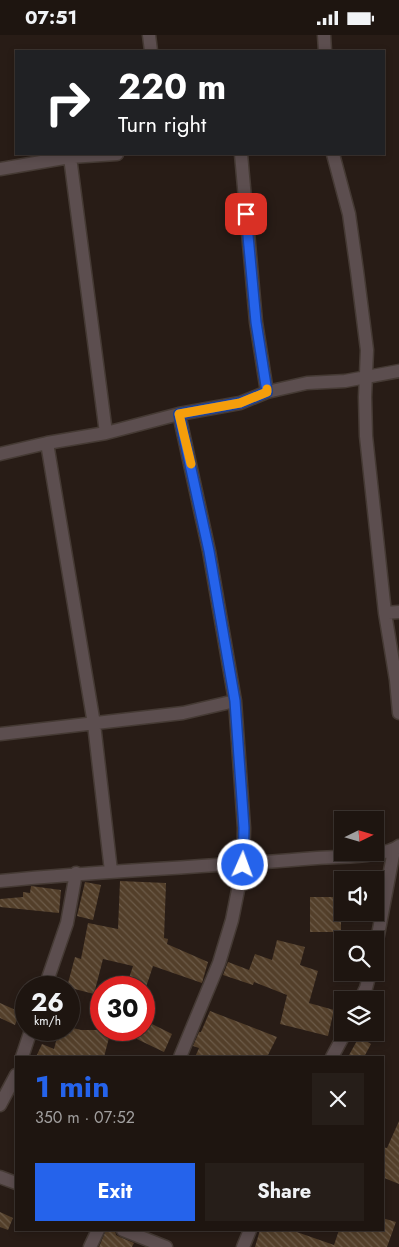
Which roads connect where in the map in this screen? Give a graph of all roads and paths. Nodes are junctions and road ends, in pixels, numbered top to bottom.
1 (149, 35) edge
2 (324, 35) edge
3 (151, 50) edge
4 (324, 50) edge
5 (101, 155) edge
6 (241, 155) edge
7 (333, 155) edge
8 (70, 157) junction
9 (0, 169) edge
10 (399, 371) edge
11 (366, 376) junction
12 (267, 392) junction
13 (179, 414) junction
14 (106, 433) junction
15 (47, 443) junction
16 (0, 454) edge
17 (399, 611) edge
18 (385, 613) junction
19 (235, 701) junction
20 (399, 713) edge
21 (94, 724) junction
22 (0, 734) edge
23 (397, 848) edge
24 (243, 865) junction
25 (111, 871) junction
26 (76, 873) junction
27 (0, 881) edge
28 (379, 931) edge
29 (50, 976) edge
30 (27, 1041) edge
31 (341, 1041) edge
32 (22, 1056) edge
33 (180, 1056) edge
34 (333, 1056) edge
35 (15, 1077) edge
36 (0, 1105) edge
37 (0, 1177) edge
38 (15, 1183) edge
39 (98, 1231) edge
40 (126, 1231) edge
41 (250, 1231) edge
42 (90, 1247) edge
43 (166, 1247) edge
44 (243, 1247) edge

1 - 3 street
2 - 4 street
5 - 8 street
6 - 12 street
7 - 11 street
8 - 9 street
8 - 14 street
10 - 11 street
11 - 12 street
11 - 18 street
12 - 13 street
13 - 14 street
13 - 19 street
14 - 15 street
15 - 16 street
15 - 21 street
17 - 18 street
18 - 20 street
19 - 21 street
19 - 24 street
21 - 22 street
21 - 25 street
23 - 24 street
23 - 28 street
24 - 25 street
24 - 33 street
25 - 26 street
26 - 27 street
26 - 29 street
30 - 32 street
31 - 34 street
35 - 36 street
37 - 38 street
39 - 42 street
40 - 43 street
41 - 44 street

